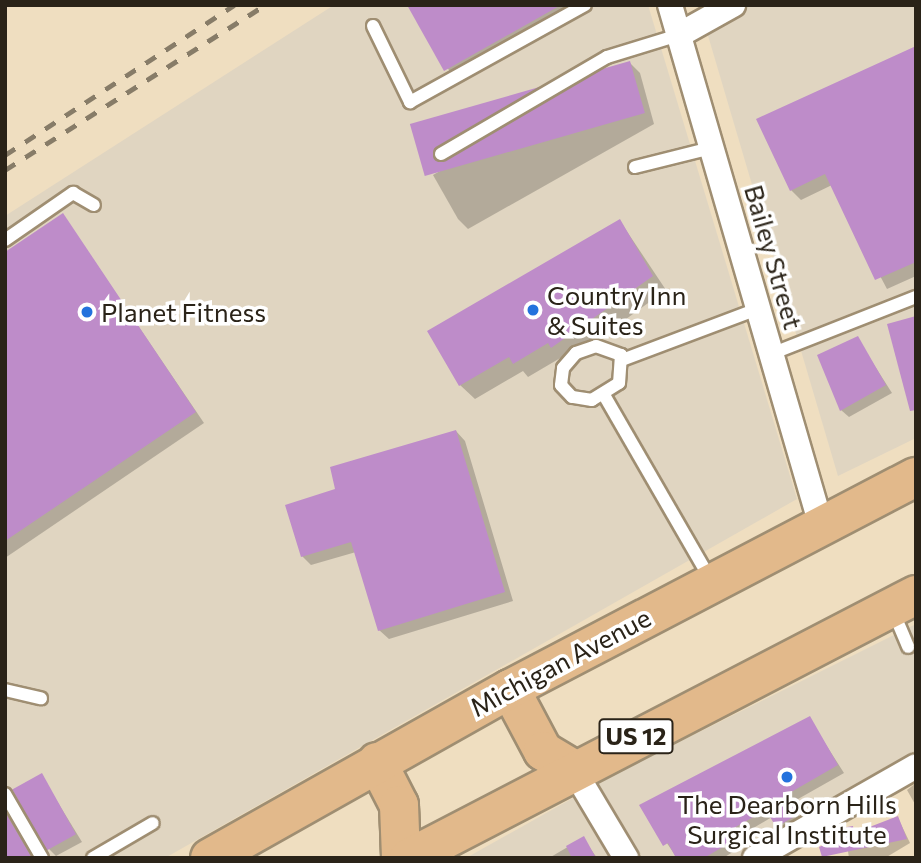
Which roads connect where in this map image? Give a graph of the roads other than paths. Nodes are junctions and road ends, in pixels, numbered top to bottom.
1 (585, 5) edge
2 (670, 5) edge
3 (733, 5) edge
4 (373, 26) dead end
5 (679, 34) junction
6 (711, 148) junction
7 (442, 154) dead end
8 (635, 167) dead end
9 (94, 205) dead end
10 (5, 240) edge
11 (916, 297) edge
12 (758, 309) junction
13 (771, 354) junction
14 (622, 360) junction
15 (604, 396) junction
16 (916, 477) edge
17 (821, 525) junction
18 (712, 581) junction
19 (904, 601) edge
20 (908, 647) dead end
21 (510, 689) junction
22 (5, 690) edge
23 (41, 698) dead end
24 (377, 762) junction
25 (916, 766) edge
26 (573, 769) junction
27 (5, 794) edge
28 (153, 823) dead end
29 (42, 858) edge
30 (93, 858) edge
31 (210, 858) edge
32 (401, 858) edge
33 (410, 858) edge
34 (626, 858) edge
35 (755, 858) edge

1 - 4 lane
2 - 5 street, Bailey Street
3 - 5 street
5 - 6 street, Bailey Street
5 - 7 lane
6 - 8 lane
6 - 12 street, Bailey Street
9 - 10 lane
11 - 13 lane
12 - 13 street, Bailey Street
12 - 14 lane
13 - 17 street, Bailey Street
14 - 15 lane
14 - 15 lane
15 - 18 lane
16 - 17 main road, Michigan Avenue
17 - 18 main road, Michigan Avenue
18 - 21 main road, Michigan Avenue
19 - 20 lane
19 - 26 main road, US 12
21 - 24 main road, Michigan Avenue
21 - 26 main road
22 - 23 lane
24 - 31 main road, Michigan Avenue
24 - 32 main road
25 - 35 street
26 - 33 main road, US 12
26 - 34 street
27 - 29 lane
28 - 30 lane

